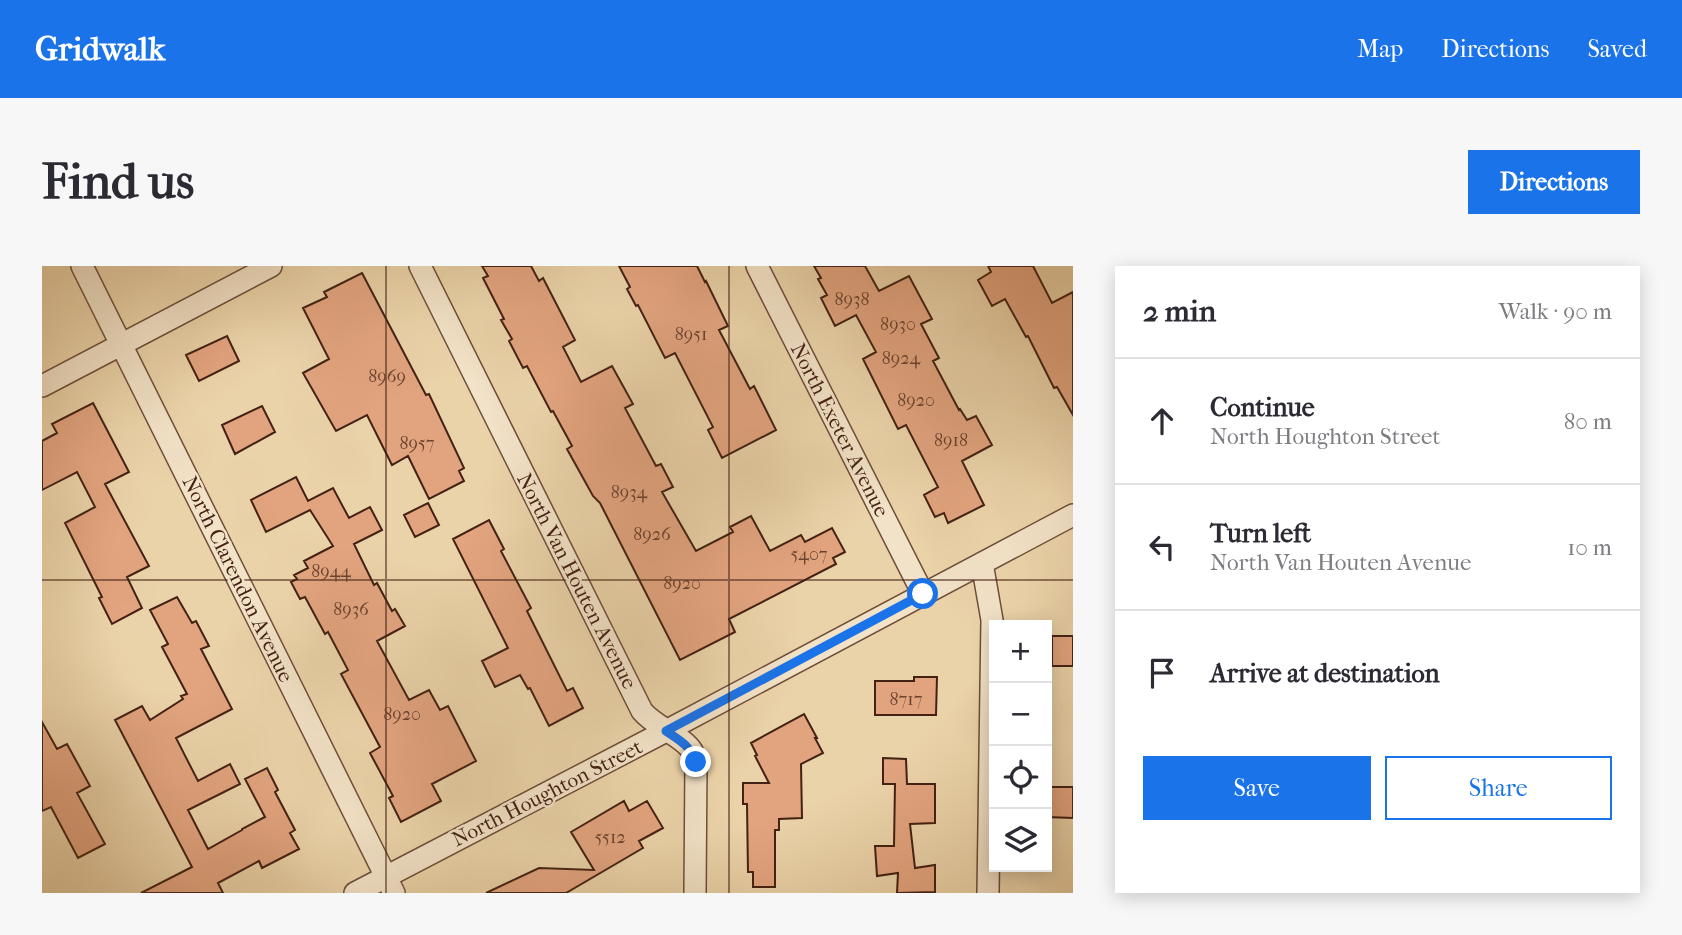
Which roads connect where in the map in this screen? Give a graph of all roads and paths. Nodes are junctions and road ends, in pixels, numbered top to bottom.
1 (82, 266) edge
2 (271, 266) edge
3 (420, 266) edge
4 (757, 266) edge
5 (122, 344) junction
6 (42, 386) edge
7 (1073, 515) edge
8 (982, 563) junction
9 (923, 594) junction
10 (666, 731) junction
11 (390, 885) edge
12 (355, 893) edge
13 (695, 893) edge
14 (988, 893) edge

1 - 5 street, North Clarendon Avenue
2 - 5 street
3 - 10 street, North Van Houten Avenue
4 - 9 street, North Exeter Avenue
5 - 6 street
5 - 11 street, North Clarendon Avenue
7 - 8 street, North Houghton Street
8 - 9 street, North Houghton Street
8 - 14 street
9 - 10 street, North Houghton Street
10 - 11 street, North Houghton Street
10 - 13 street, North Van Houten Avenue
11 - 12 street, North Houghton Street

